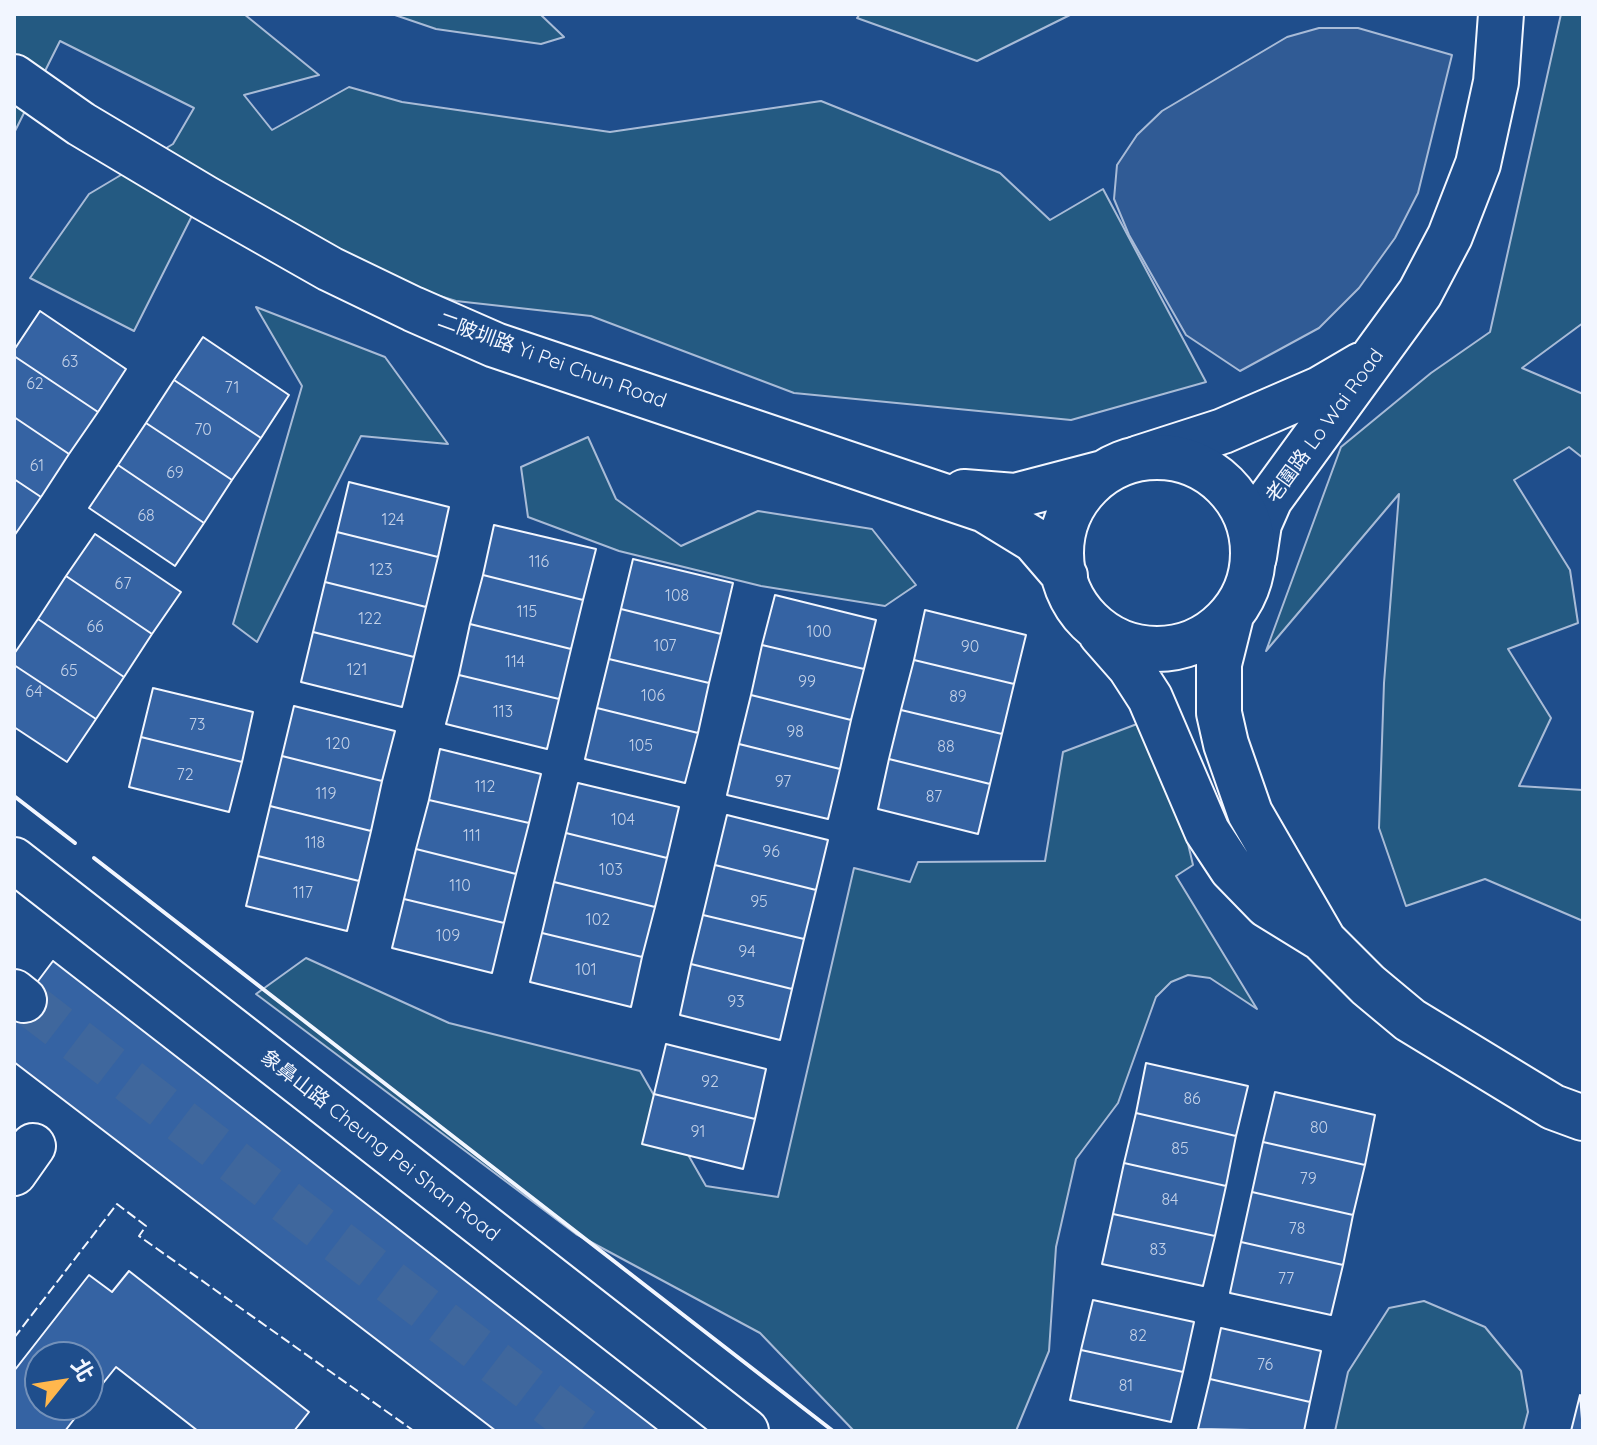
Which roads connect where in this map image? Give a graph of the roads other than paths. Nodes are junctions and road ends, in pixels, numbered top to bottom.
1 (1501, 14) edge
2 (14, 77) edge
3 (1386, 343) junction
4 (1121, 465) junction
5 (902, 483) junction
6 (1254, 557) junction
7 (1065, 576) junction
8 (1231, 616) junction
9 (1095, 628) junction
10 (14, 860) edge
11 (1324, 941) junction
12 (1583, 1118) edge
13 (746, 1431) edge

1 - 3 main road, 老圍路 Lo Wai Road
2 - 5 main road, 二陂圳路 Yi Pei Chun Road
3 - 4 main road, 老圍路 Lo Wai Road
3 - 6 main road, 老圍路 Lo Wai Road
4 - 5 main road, 二陂圳路 Yi Pei Chun Road
4 - 6 main road
4 - 7 main road
5 - 7 main road, 二陂圳路 Yi Pei Chun Road
6 - 8 main road
7 - 9 main road
8 - 9 main road
8 - 11 main road
9 - 11 main road
10 - 13 main road, 象鼻山路 Cheung Pei Shan Road
11 - 12 main road

